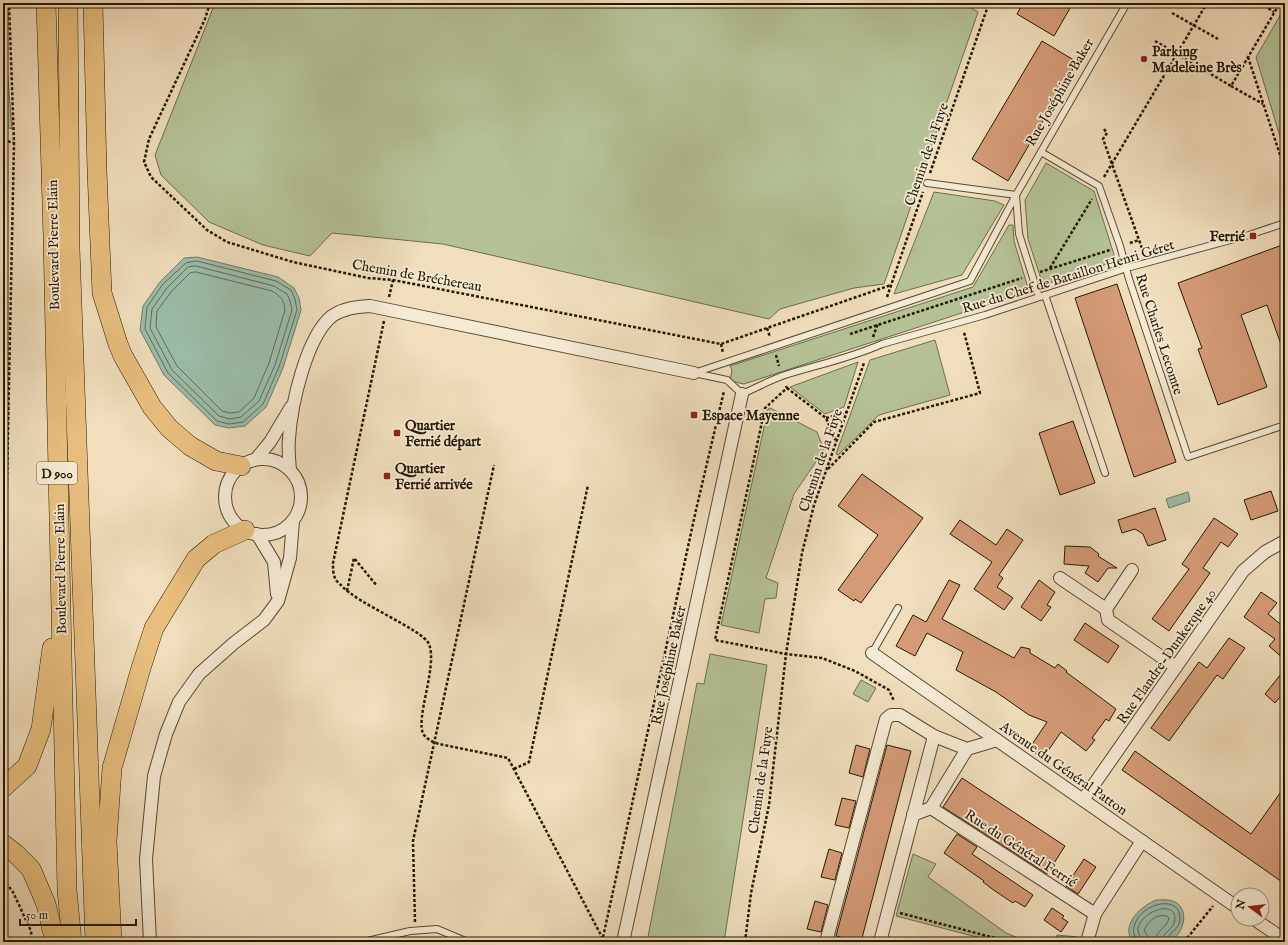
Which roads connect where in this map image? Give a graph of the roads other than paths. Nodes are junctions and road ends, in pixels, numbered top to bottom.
1 (46, 3) edge
2 (68, 3) edge
3 (92, 3) edge
4 (1127, 3) edge
5 (1041, 152) junction
6 (927, 183) road end
7 (1016, 195) junction
8 (1285, 223) edge
9 (1127, 268) junction
10 (1042, 296) junction
11 (694, 373) junction
12 (742, 394) junction
13 (293, 405) junction
14 (1285, 425) edge
15 (248, 463) junction
16 (290, 470) junction
17 (1105, 473) dead end
18 (293, 521) junction
19 (251, 532) junction
20 (1285, 541) edge
21 (1132, 570) dead end
22 (1060, 578) dead end
23 (60, 593) junction
24 (278, 601) junction
25 (898, 608) dead end
26 (1106, 609) junction
27 (872, 654) joint
28 (1176, 667) junction
29 (934, 736) junction
30 (997, 740) junction
31 (967, 749) junction
32 (3, 788) edge
33 (1084, 800) junction
34 (931, 808) junction
35 (913, 815) junction
36 (1142, 841) junction
37 (3, 844) edge
38 (1230, 903) edge
39 (1095, 914) junction
40 (1264, 927) edge
41 (1280, 940) edge
42 (55, 942) edge
43 (72, 942) edge
44 (95, 942) edge
45 (112, 942) edge
46 (150, 942) edge
47 (363, 942) edge
48 (468, 942) edge
49 (623, 942) edge
50 (826, 942) edge
51 (880, 942) edge
52 (1087, 942) edge

1 - 23 main road, Boulevard Pierre Elain / D 900
2 - 44 main road, Boulevard Pierre Elain / D 900
3 - 15 main road
4 - 5 lane, Rue Joséphine Baker
5 - 7 lane, Rue Joséphine Baker
5 - 9 lane, Rue Charles Lecomte
6 - 7 lane
7 - 10 lane
7 - 11 lane, Rue Joséphine Baker
8 - 9 lane, Rue du Chef de Bataillon Henri Géret
9 - 10 lane, Rue du Chef de Bataillon Henri Géret
9 - 14 lane, Rue Charles Lecomte
10 - 12 lane, Rue du Chef de Bataillon Henri Géret
10 - 17 lane
11 - 12 lane
11 - 13 street
12 - 49 street, Rue Joséphine Baker
13 - 15 street
13 - 16 street
15 - 16 street
15 - 19 street
16 - 18 street
18 - 19 street
18 - 24 street
19 - 24 street
19 - 45 main road
20 - 28 street, Rue Flandre-Dunkerque 40
21 - 26 street
22 - 26 street
23 - 32 main road
23 - 43 main road, Boulevard Pierre Elain / D 900
24 - 46 street
25 - 27 lane
26 - 28 street
27 - 30 street, Avenue du Général Patton
28 - 33 street, Rue Flandre-Dunkerque 40
29 - 31 street
29 - 35 street
29 - 50 street
30 - 31 street
30 - 33 street, Avenue du Général Patton
31 - 34 street
33 - 36 street, Avenue du Général Patton
34 - 35 street
34 - 39 street, Rue du Général Ferrié
35 - 51 street
36 - 38 street, Avenue du Général Patton
36 - 39 street
37 - 42 main road
39 - 52 street
40 - 41 street
47 - 48 lane

